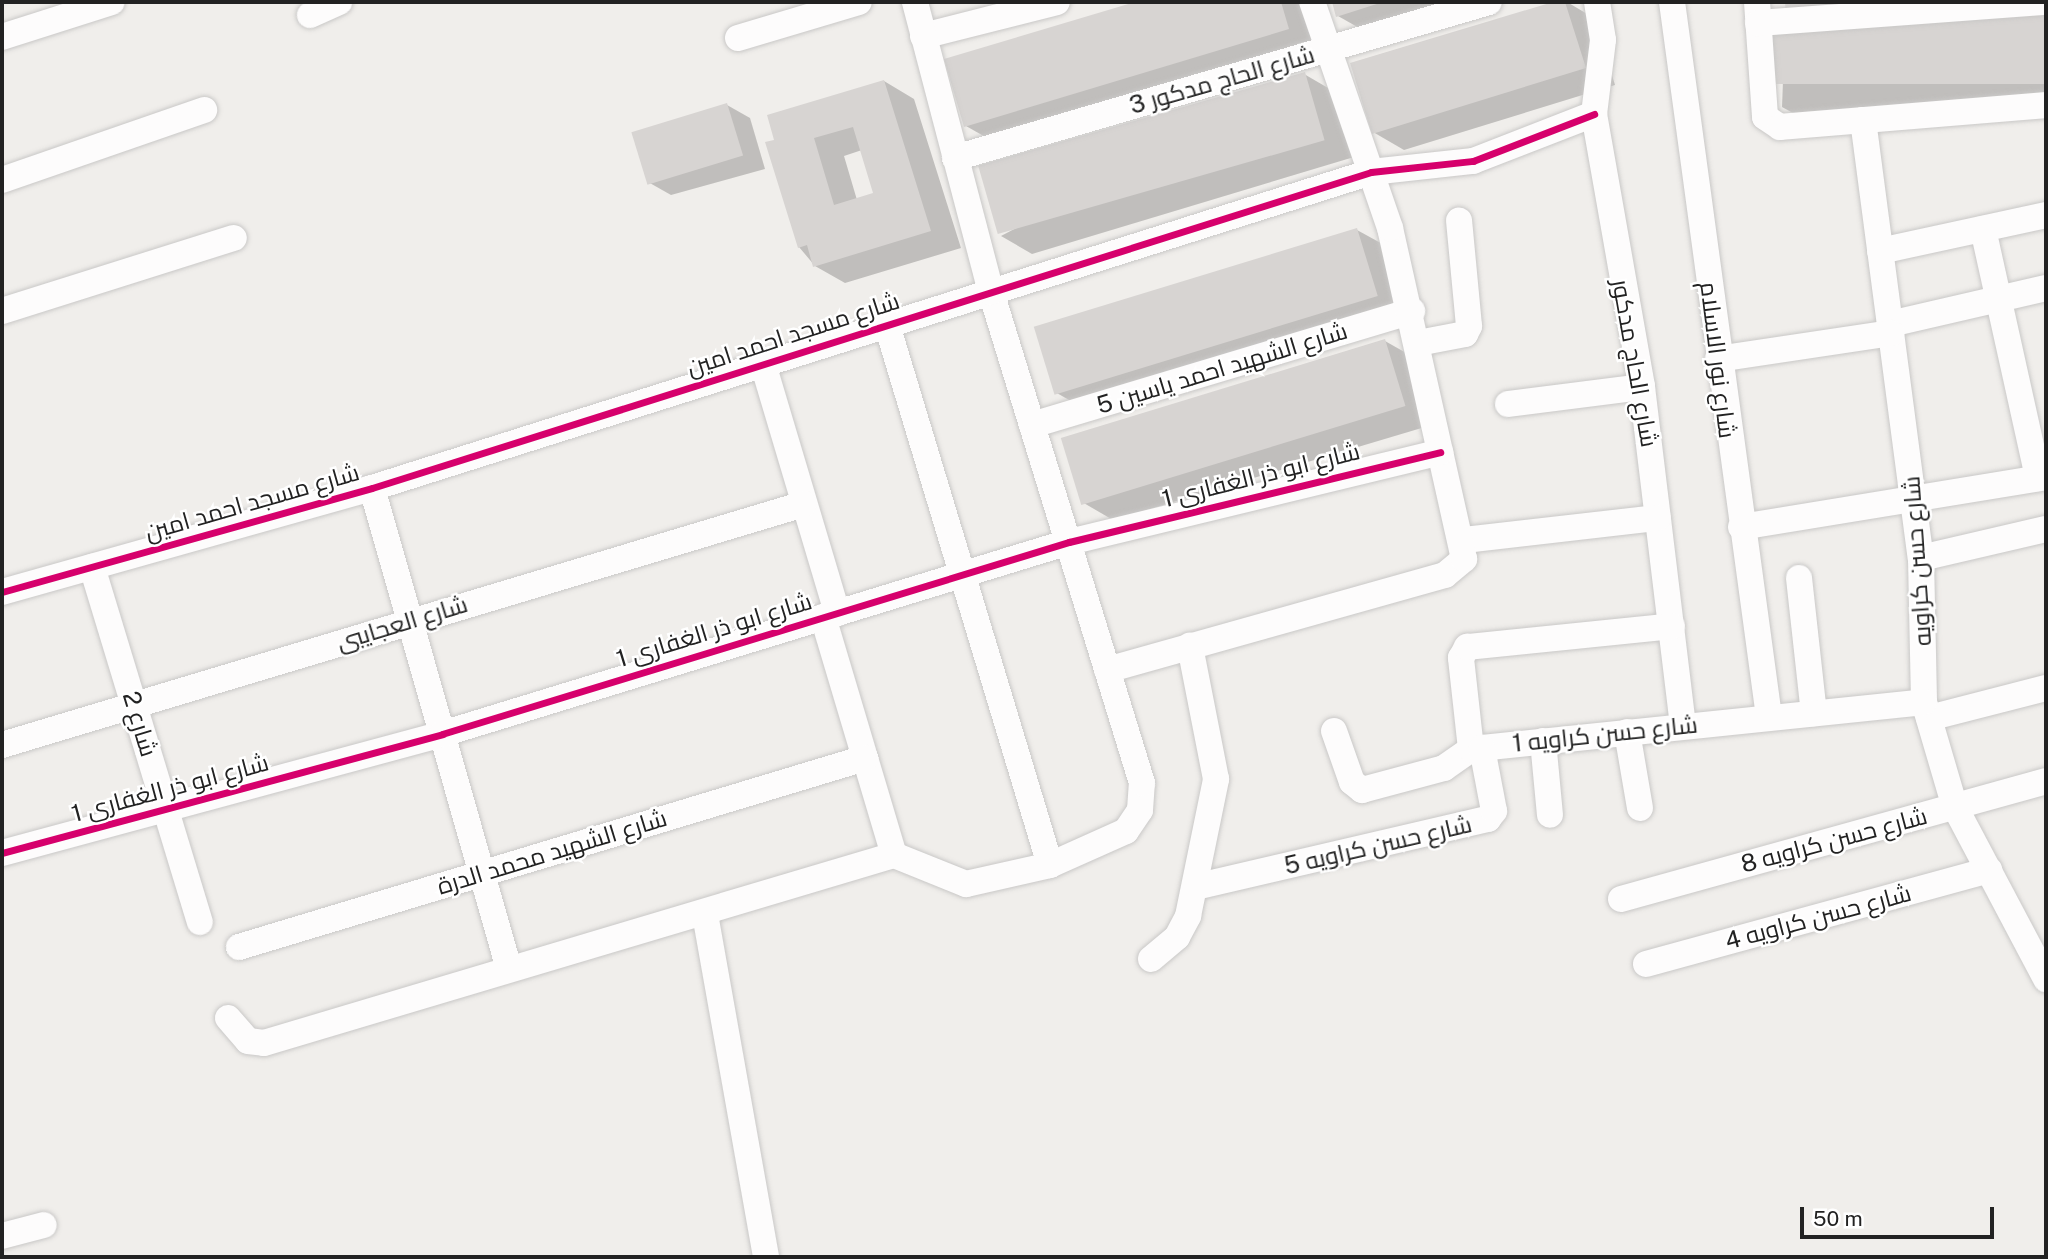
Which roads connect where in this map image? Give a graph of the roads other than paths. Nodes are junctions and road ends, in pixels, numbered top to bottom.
1 (112, 2) edge
2 (339, 2) edge
3 (859, 2) edge
4 (915, 2) edge
5 (1057, 2) edge
6 (1312, 2) edge
7 (1489, 2) edge
8 (1597, 2) edge
9 (1672, 2) edge
10 (2046, 2) edge
11 (1758, 12) edge
12 (310, 15) dead end
13 (923, 36) junction
14 (2, 37) edge
15 (738, 38) dead end
16 (1328, 49) junction
17 (2046, 105) edge
18 (204, 110) dead end
19 (1594, 114) junction
20 (1863, 120) junction
21 (955, 158) junction
22 (1371, 172) junction
23 (2, 180) edge
24 (2046, 215) edge
25 (1458, 220) dead end
26 (1983, 229) junction
27 (234, 238) dead end
28 (1880, 251) junction
29 (2046, 288) edge
30 (990, 292) junction
31 (2002, 299) junction
32 (2, 311) edge
33 (1412, 311) junction
34 (887, 325) junction
35 (1890, 328) junction
36 (1418, 344) junction
37 (1718, 359) junction
38 (763, 364) junction
39 (1642, 387) junction
40 (1508, 404) dead end
41 (1032, 425) junction
42 (1440, 452) junction
43 (2042, 477) edge
44 (372, 488) junction
45 (1914, 503) junction
46 (804, 505) junction
47 (1658, 518) junction
48 (1741, 527) junction
49 (2046, 528) edge
50 (1464, 540) junction
51 (1069, 541) junction
52 (1921, 558) junction
53 (92, 567) junction
54 (960, 577) junction
55 (1799, 578) dead end
56 (2, 592) edge
57 (830, 615) junction
58 (410, 620) junction
59 (1672, 626) junction
60 (1189, 646) junction
61 (1107, 670) junction
62 (2046, 688) edge
63 (134, 705) junction
64 (1927, 710) junction
65 (1814, 713) junction
66 (1769, 717) junction
67 (1683, 726) junction
68 (1334, 731) dead end
69 (1627, 732) junction
70 (442, 734) junction
71 (1543, 741) junction
72 (2, 745) edge
73 (1476, 748) junction
74 (865, 758) junction
75 (2046, 781) edge
76 (1955, 807) junction
77 (1640, 808) dead end
78 (166, 809) junction
79 (1550, 815) dead end
80 (2, 853) edge
81 (894, 855) junction
82 (1050, 865) junction
83 (1989, 870) junction
84 (482, 874) junction
85 (1195, 887) junction
86 (1621, 899) dead end
87 (705, 914) junction
88 (200, 922) dead end
89 (239, 947) dead end
90 (1151, 959) dead end
91 (1646, 964) dead end
92 (509, 968) junction
93 (2046, 978) edge
94 (228, 1018) dead end
95 (44, 1224) dead end
96 (2, 1236) edge
97 (766, 1257) edge

1 - 14 street
2 - 12 street
3 - 15 street
4 - 13 street
5 - 13 street
6 - 16 street
7 - 16 street, شارع الحاج مدكور 3
8 - 19 street, شارع الحاج مدكور
9 - 37 street, شارع نور الاسلام
10 - 11 street
11 - 20 street
13 - 21 street
16 - 21 street, شارع الحاج مدكور 3
16 - 22 street
17 - 20 street
18 - 23 street
19 - 22 street, شارع مسجد احمد امين
19 - 39 street, شارع الحاج مدكور
20 - 28 street, شارع حسن كراويه
21 - 30 street
22 - 30 street, شارع مسجد احمد امين
22 - 33 street
24 - 26 street
25 - 36 street
26 - 28 street
26 - 31 street
27 - 32 street
28 - 35 street, شارع حسن كراويه
29 - 31 street
30 - 34 street, شارع مسجد احمد امين
30 - 41 street
31 - 35 street
31 - 43 street
33 - 36 street
33 - 41 street, شارع الشهيد احمد ياسين 5
34 - 38 street, شارع مسجد احمد امين
34 - 54 street
35 - 37 street
35 - 45 street, شارع حسن كراويه
36 - 42 street
37 - 48 street, شارع نور الاسلام
38 - 44 street, شارع مسجد احمد امين
38 - 46 street
39 - 40 street
39 - 47 street, شارع الحاج مدكور
41 - 51 street
42 - 50 street
42 - 51 street, شارع ابو ذر الغفارى 1
43 - 45 street
44 - 53 street, شارع مسجد احمد امين
44 - 58 street
45 - 48 street
45 - 52 street, شارع حسن كراويه
46 - 57 street
46 - 58 street, شارع العجايبى
47 - 50 street
47 - 59 street, شارع الحاج مدكور
48 - 66 street, شارع نور الاسلام
49 - 52 street
50 - 60 street
51 - 54 street, شارع ابو ذر الغفارى 1
51 - 61 street
52 - 64 street, شارع حسن كراويه
53 - 56 street, شارع مسجد احمد امين
53 - 63 street, شارع 2
54 - 57 street, شارع ابو ذر الغفارى 1
54 - 82 street
55 - 65 street
57 - 70 street, شارع ابو ذر الغفارى 1
57 - 74 street
58 - 63 street, شارع العجايبى
58 - 70 street
59 - 67 street, شارع الحاج مدكور
59 - 73 street, شارع حسن كراويه 5
60 - 61 street
60 - 85 street
61 - 82 street
62 - 64 street, شارع حسن كراويه 1
63 - 72 street, شارع العجايبى
63 - 78 street, شارع 2
64 - 65 street, شارع حسن كراويه 1
64 - 76 street, شارع حسن كراويه
65 - 66 street, شارع حسن كراويه 1
66 - 67 street, شارع حسن كراويه 1
67 - 69 street, شارع حسن كراويه 1
68 - 73 street, شارع حسن كراويه 1
69 - 71 street, شارع حسن كراويه 1
69 - 77 street
70 - 78 street, شارع ابو ذر الغفارى 1
70 - 84 street
71 - 73 street, شارع حسن كراويه 1
71 - 79 street
73 - 85 street, شارع حسن كراويه 5
74 - 81 street
74 - 84 street, شارع الشهيد محمد الدرة
75 - 76 street, شارع حسن كراويه 8
76 - 83 street, شارع حسن كراويه
76 - 86 street, شارع حسن كراويه 8
78 - 80 street, شارع ابو ذر الغفارى 1
78 - 88 street, شارع 2
81 - 82 street
81 - 87 street
83 - 91 street, شارع حسن كراويه 4
83 - 93 street, شارع حسن كراويه
84 - 89 street, شارع الشهيد محمد الدرة
84 - 92 street
85 - 90 street
87 - 92 street
87 - 97 street
92 - 94 street
95 - 96 street

